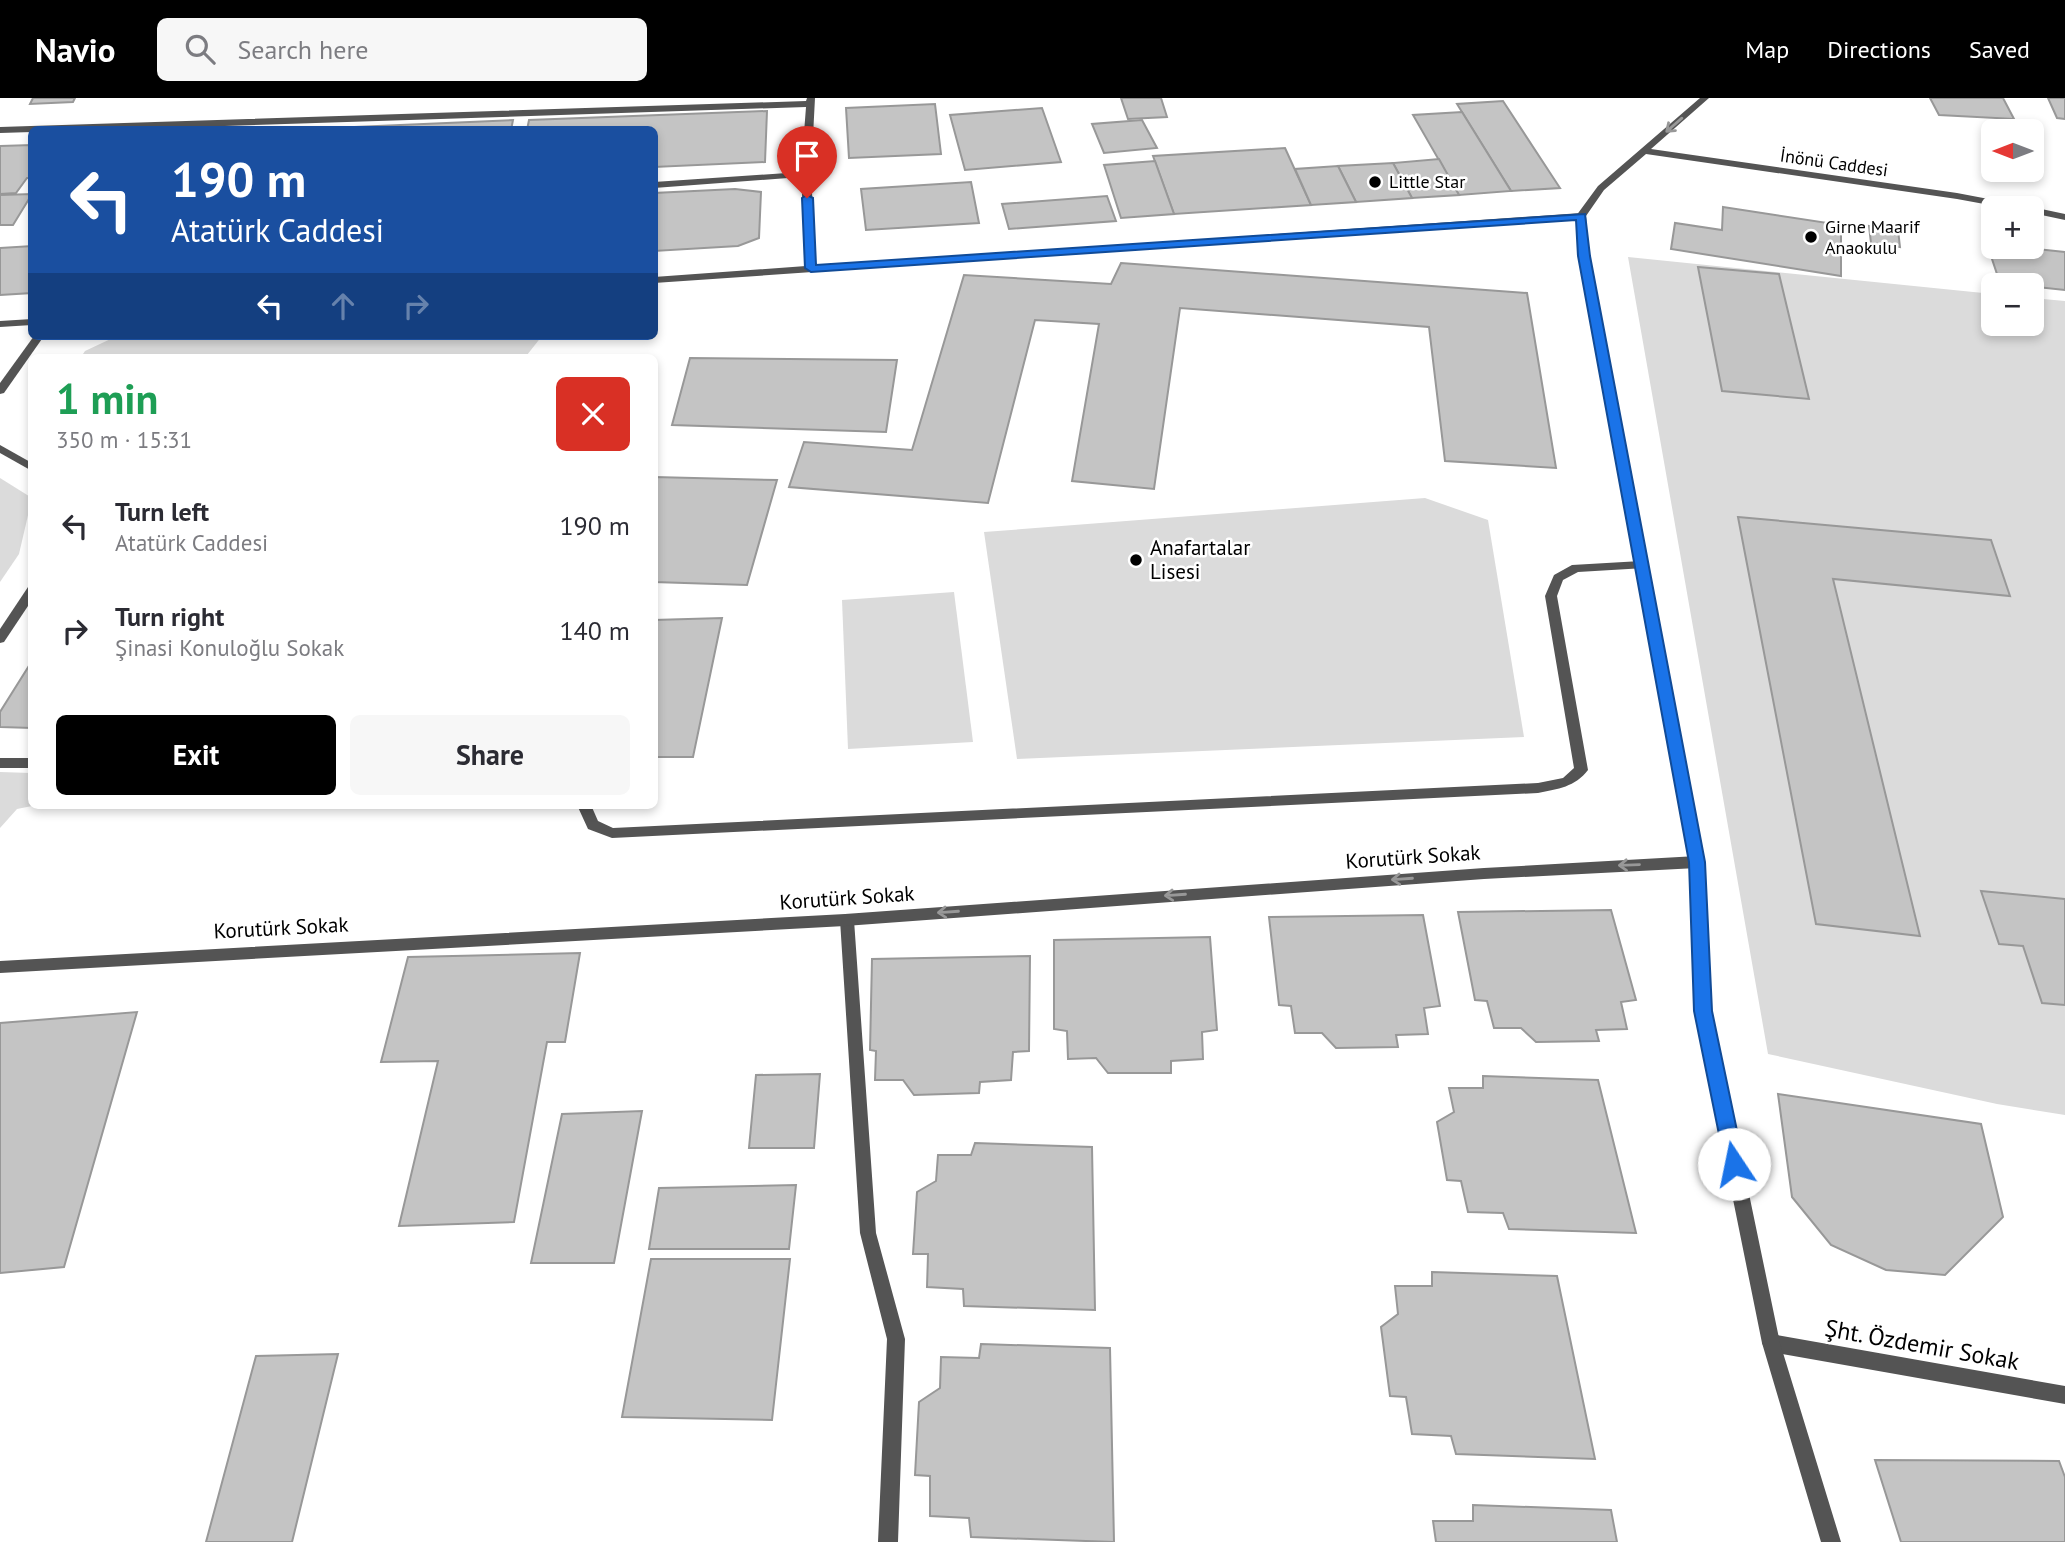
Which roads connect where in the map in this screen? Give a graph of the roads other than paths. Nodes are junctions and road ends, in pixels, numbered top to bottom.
1 (1705, 98) edge
2 (810, 101) edge
3 (234, 125) edge
4 (187, 126) edge
5 (28, 129) edge
6 (0, 130) edge
7 (1643, 151) junction
8 (806, 174) junction
9 (658, 185) edge
10 (1981, 201) edge
11 (2044, 213) edge
12 (1581, 216) junction
13 (2065, 217) edge
14 (811, 268) junction
15 (658, 280) edge
16 (28, 322) edge
17 (0, 324) edge
18 (36, 340) edge
19 (0, 391) edge
20 (0, 448) edge
21 (28, 466) edge
22 (1642, 565) junction
23 (28, 596) edge
24 (0, 639) edge
25 (0, 763) edge
26 (28, 763) edge
27 (586, 809) edge
28 (1697, 862) junction
29 (847, 920) junction
30 (0, 967) edge
31 (1771, 1343) junction
32 (2065, 1395) edge
33 (888, 1542) edge
34 (1830, 1542) edge

1 -> 7 street
2 - 3 street
2 - 8 street
3 - 4 street
5 - 6 street
7 - 10 street, İnönü Caddesi
7 - 12 street
8 - 9 street
8 - 14 street
11 - 13 street
12 - 14 street
12 - 22 street
14 - 15 street
16 - 17 street
18 - 19 street
20 - 21 street
22 - 27 street
22 - 28 street
23 - 24 street
25 - 26 street
28 -> 29 street, Korutürk Sokak
28 - 31 street
29 - 30 street, Korutürk Sokak
29 - 33 street
31 - 32 street, Şht. Özdemir Sokak
31 - 34 street

